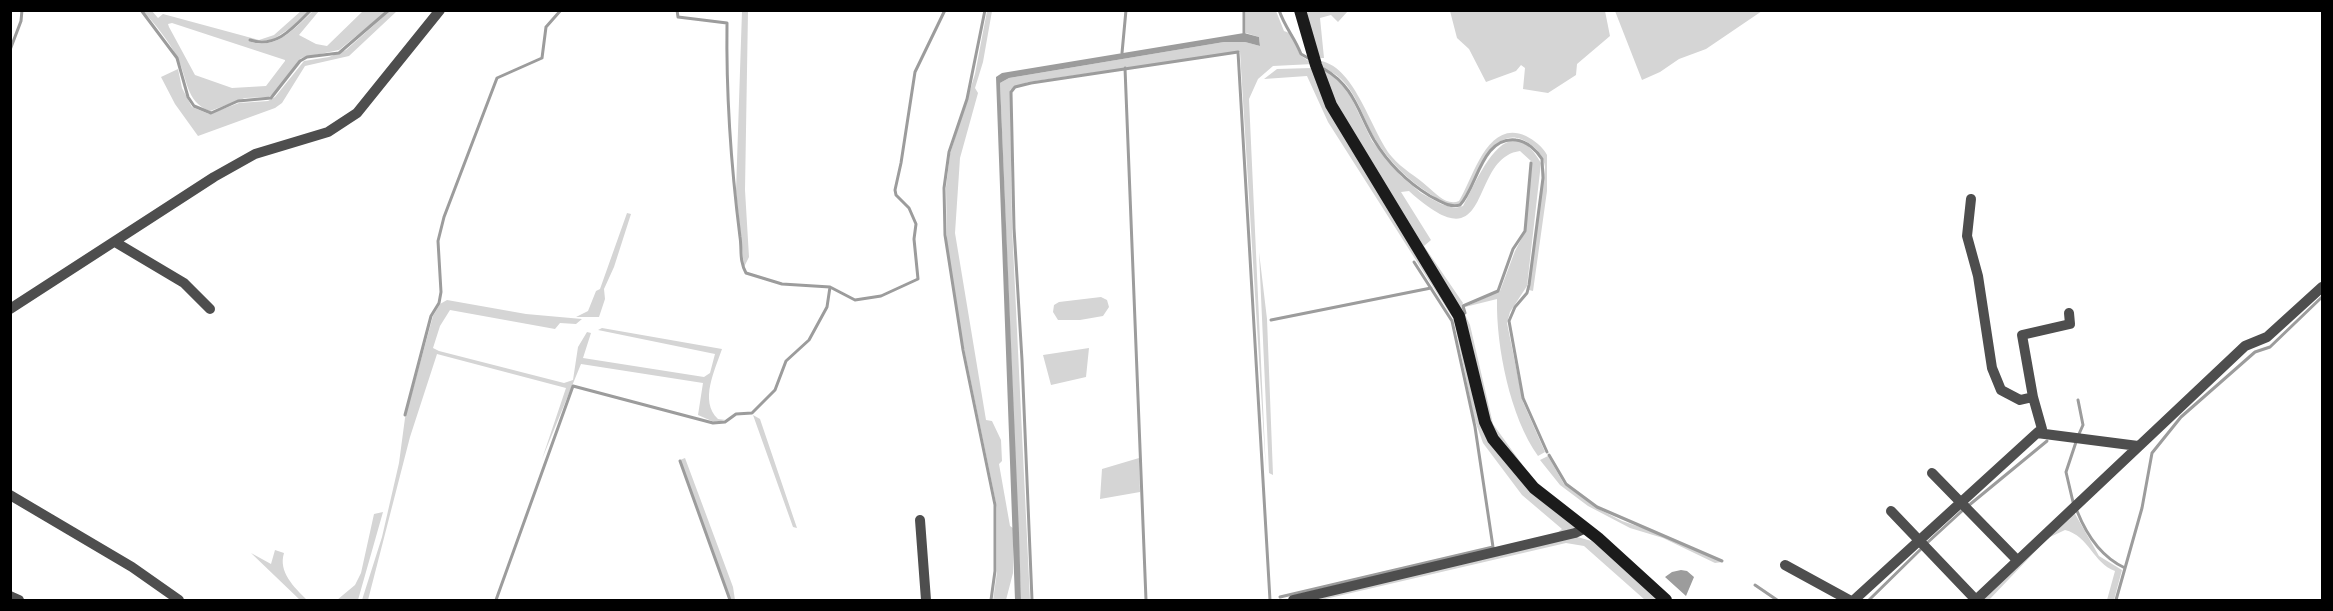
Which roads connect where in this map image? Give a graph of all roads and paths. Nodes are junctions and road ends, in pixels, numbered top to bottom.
1 (440, 10) edge
2 (1300, 10) edge
3 (1971, 199) dead end
4 (114, 242) junction
5 (2322, 287) edge
6 (11, 308) edge
7 (210, 309) dead end
8 (2069, 312) dead end
9 (2033, 397) junction
10 (2037, 433) junction
11 (2138, 446) junction
12 (1932, 472) dead end
13 (10, 495) edge
14 (1960, 501) junction
15 (1891, 511) dead end
16 (920, 520) dead end
17 (1586, 528) junction
18 (1919, 540) junction
19 (2017, 560) junction
20 (1785, 565) dead end
21 (10, 596) edge
22 (19, 600) edge
23 (179, 600) edge
24 (927, 600) edge
25 (1293, 600) edge
26 (1666, 600) edge
27 (1849, 600) edge
28 (1854, 600) edge
29 (1976, 600) edge

1 - 4 street
2 - 17 street
3 - 9 street
4 - 6 street
4 - 7 street
5 - 11 street
8 - 9 street
9 - 10 street
10 - 11 street
10 - 14 street
11 - 19 street
12 - 14 street
13 - 23 street
14 - 18 street
14 - 19 street
15 - 18 street
16 - 24 street
17 - 25 street
17 - 26 street
18 - 28 street
18 - 29 street
19 - 29 street
20 - 27 street
21 - 22 street

